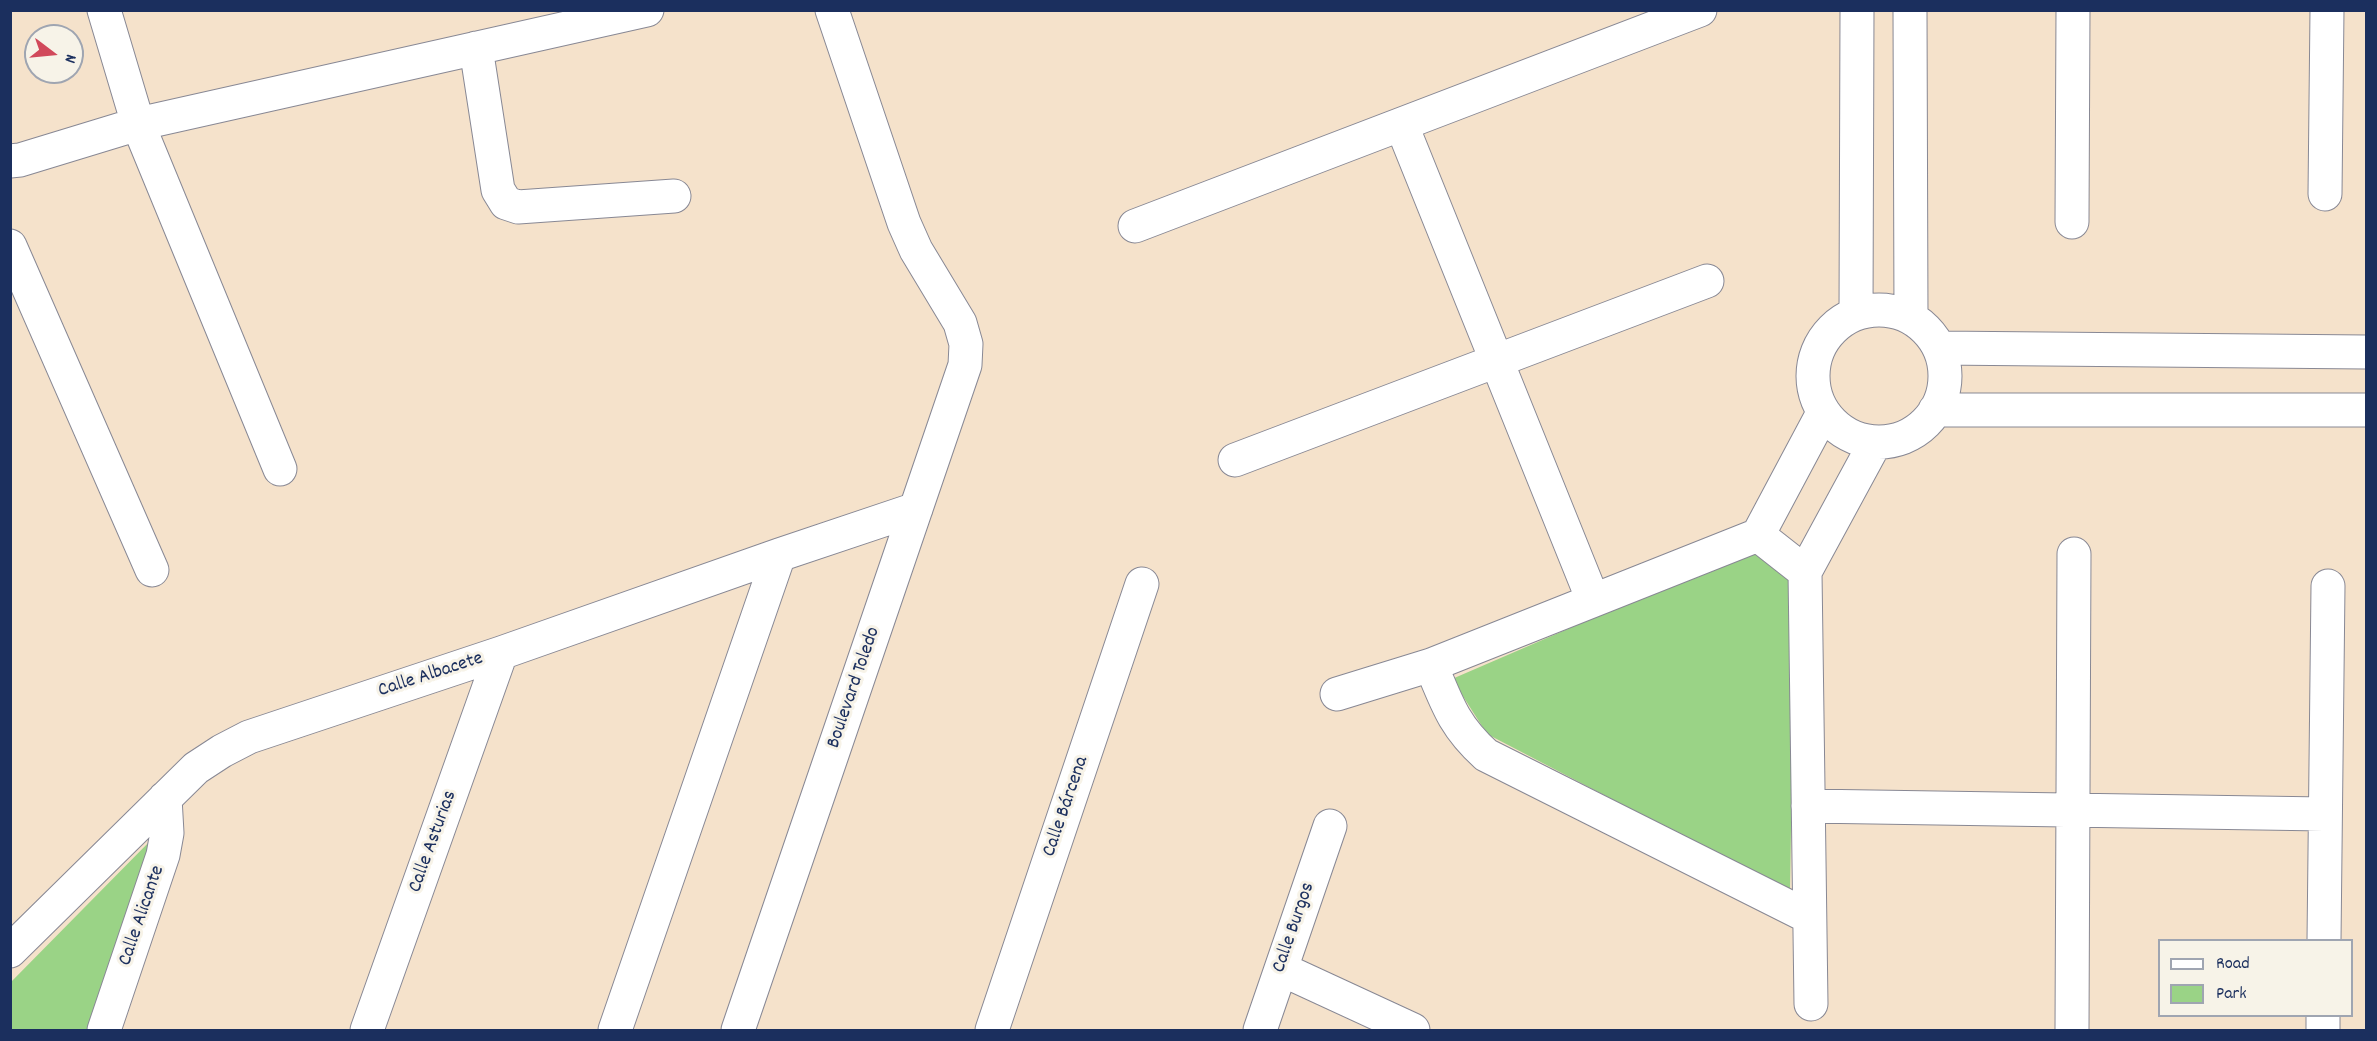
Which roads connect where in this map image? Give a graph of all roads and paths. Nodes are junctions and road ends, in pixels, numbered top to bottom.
1 (104, 10) edge
2 (647, 10) edge
3 (832, 10) edge
4 (1700, 10) edge
5 (1857, 10) edge
6 (1910, 10) edge
7 (2073, 10) edge
8 (2327, 10) edge
9 (553, 21) edge
10 (476, 48) junction
11 (138, 124) junction
12 (1402, 126) junction
13 (10, 161) edge
14 (2325, 194) dead end
15 (674, 196) dead end
16 (2072, 222) dead end
17 (1135, 226) dead end
18 (10, 246) edge
19 (1707, 281) dead end
20 (1856, 313) junction
21 (1911, 318) junction
22 (1939, 348) junction
23 (2367, 352) edge
24 (1496, 361) junction
25 (1935, 410) junction
26 (2367, 410) edge
27 (1823, 413) junction
28 (1875, 443) junction
29 (1235, 460) dead end
30 (280, 469) dead end
31 (916, 509) junction
32 (1758, 535) junction
33 (2074, 554) dead end
34 (779, 555) junction
35 (152, 570) dead end
36 (1805, 572) junction
37 (1142, 584) dead end
38 (2328, 586) dead end
39 (1593, 600) junction
40 (501, 653) junction
41 (1431, 665) junction
42 (1337, 694) dead end
43 (165, 798) junction
44 (1808, 806) junction
45 (2073, 810) junction
46 (2324, 814) junction
47 (1330, 826) dead end
48 (1809, 917) junction
49 (2324, 939) edge
50 (10, 951) edge
51 (1281, 969) junction
52 (1811, 1004) dead end
53 (104, 1030) edge
54 (367, 1030) edge
55 (615, 1030) edge
56 (738, 1030) edge
57 (992, 1030) edge
58 (1260, 1030) edge
59 (1413, 1030) edge
60 (2072, 1030) edge

1 - 11 street
2 - 9 street
3 - 31 street, Boulevard Toledo
4 - 12 street
5 - 20 street
6 - 21 street
7 - 16 street
8 - 14 street
9 - 10 street
10 - 11 street
10 - 15 street
11 - 13 street
11 - 30 street
12 - 17 street
12 - 24 street
18 - 35 street
19 - 24 street
20 - 21 street
20 - 27 street
21 - 22 street
22 - 23 street
22 - 25 street
24 - 29 street
24 - 39 street
25 - 26 street
25 - 28 street
27 - 28 street
27 - 32 street
28 - 36 street
31 - 34 street, Calle Albacete
31 - 56 street, Boulevard Toledo
32 - 36 street
32 - 39 street
33 - 45 street
34 - 40 street, Calle Albacete
34 - 55 street
36 - 44 street
37 - 57 street, Calle Bárcena
38 - 46 street
39 - 41 street
40 - 43 street, Calle Albacete
40 - 54 street, Calle Asturias
41 - 42 street
41 - 48 street
43 - 50 street, Calle Albacete
43 - 53 street, Calle Alicante
44 - 45 street
44 - 48 street
45 - 46 street
45 - 60 street
46 - 49 street
47 - 51 street, Calle Burgos
48 - 52 street
51 - 58 street, Calle Burgos
51 - 59 street

